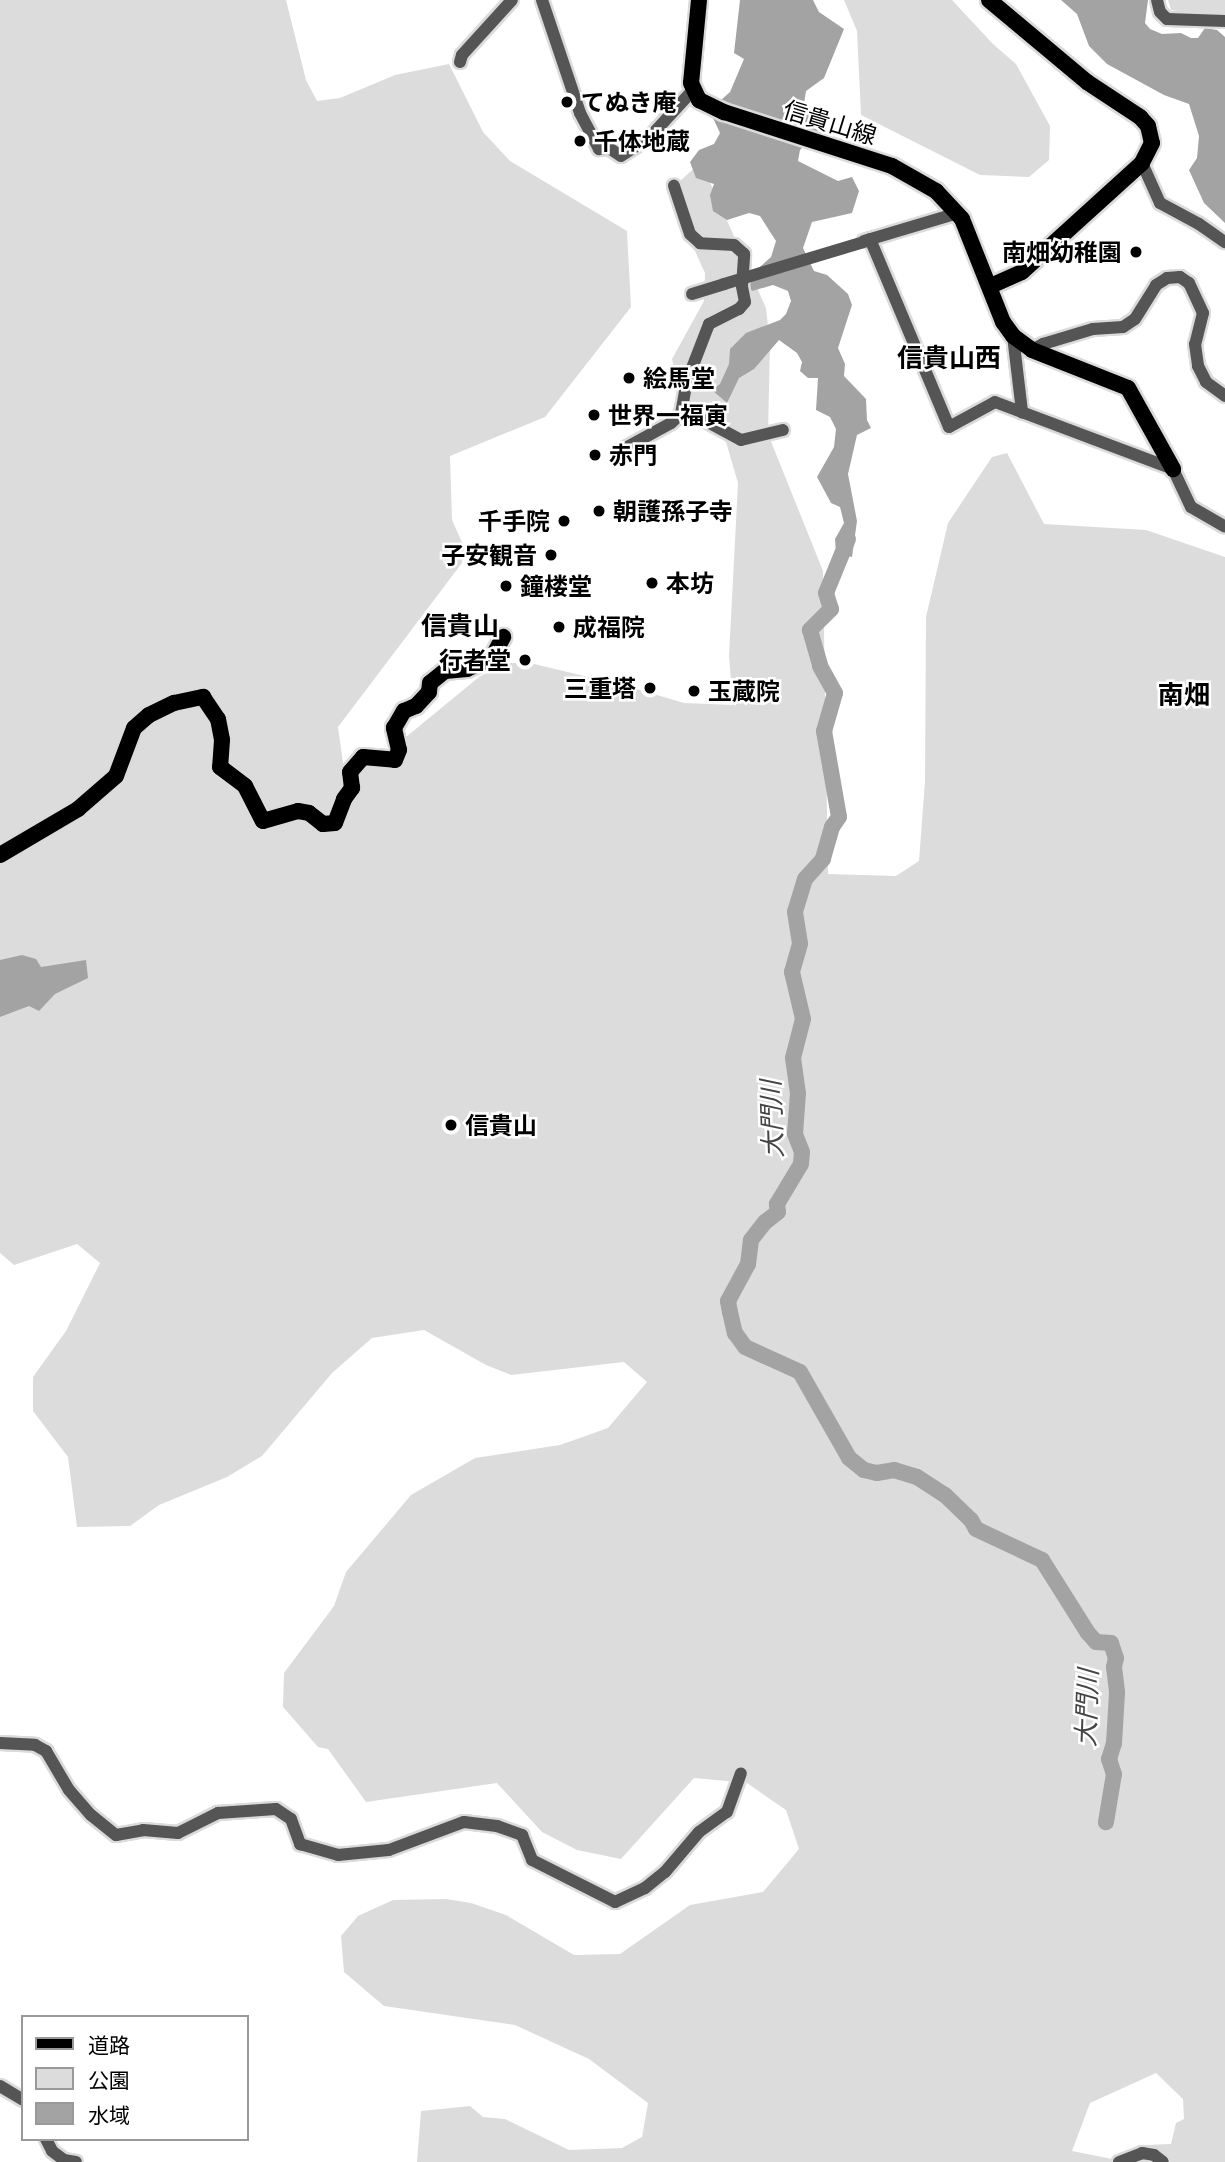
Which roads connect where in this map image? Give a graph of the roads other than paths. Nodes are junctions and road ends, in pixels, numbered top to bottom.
1 (512, 0) edge
2 (542, 0) edge
3 (699, 0) edge
4 (989, 0) edge
5 (1157, 0) edge
6 (1225, 21) edge
7 (460, 62) dead end
8 (698, 96) junction
9 (1142, 163) junction
10 (674, 186) dead end
11 (958, 213) junction
12 (867, 240) junction
13 (1225, 242) edge
14 (990, 286) junction
15 (692, 294) dead end
16 (1013, 336) junction
17 (1032, 350) junction
18 (1225, 396) edge
19 (1022, 412) junction
20 (681, 414) junction
21 (783, 430) dead end
22 (618, 452) dead end
23 (1173, 469) junction
24 (1225, 527) edge
25 (503, 637) dead end
26 (0, 855) edge
27 (0, 1743) edge
28 (741, 1773) dead end
29 (0, 2086) edge
30 (21, 2099) edge
31 (47, 2141) edge
32 (1135, 2159) edge
33 (68, 2161) edge
34 (1119, 2162) edge
35 (1163, 2162) edge

1 - 7 street
2 - 8 street
3 - 8 main road
4 - 9 main road
5 - 6 street
8 - 11 main road, 信貴山線
9 - 13 street
9 - 14 main road
10 - 20 street
11 - 12 street
11 - 14 main road, 信貴山線
12 - 15 street, bridge
12 - 19 street
14 - 16 main road, 信貴山線
16 - 17 main road, 信貴山線
16 - 19 street
17 - 18 street
17 - 23 main road, 信貴山線
19 - 23 street
20 - 21 street
20 - 22 street
23 - 24 street
25 - 26 main road
27 - 28 street
29 - 30 street
31 - 33 street
32 - 34 street
32 - 35 street

